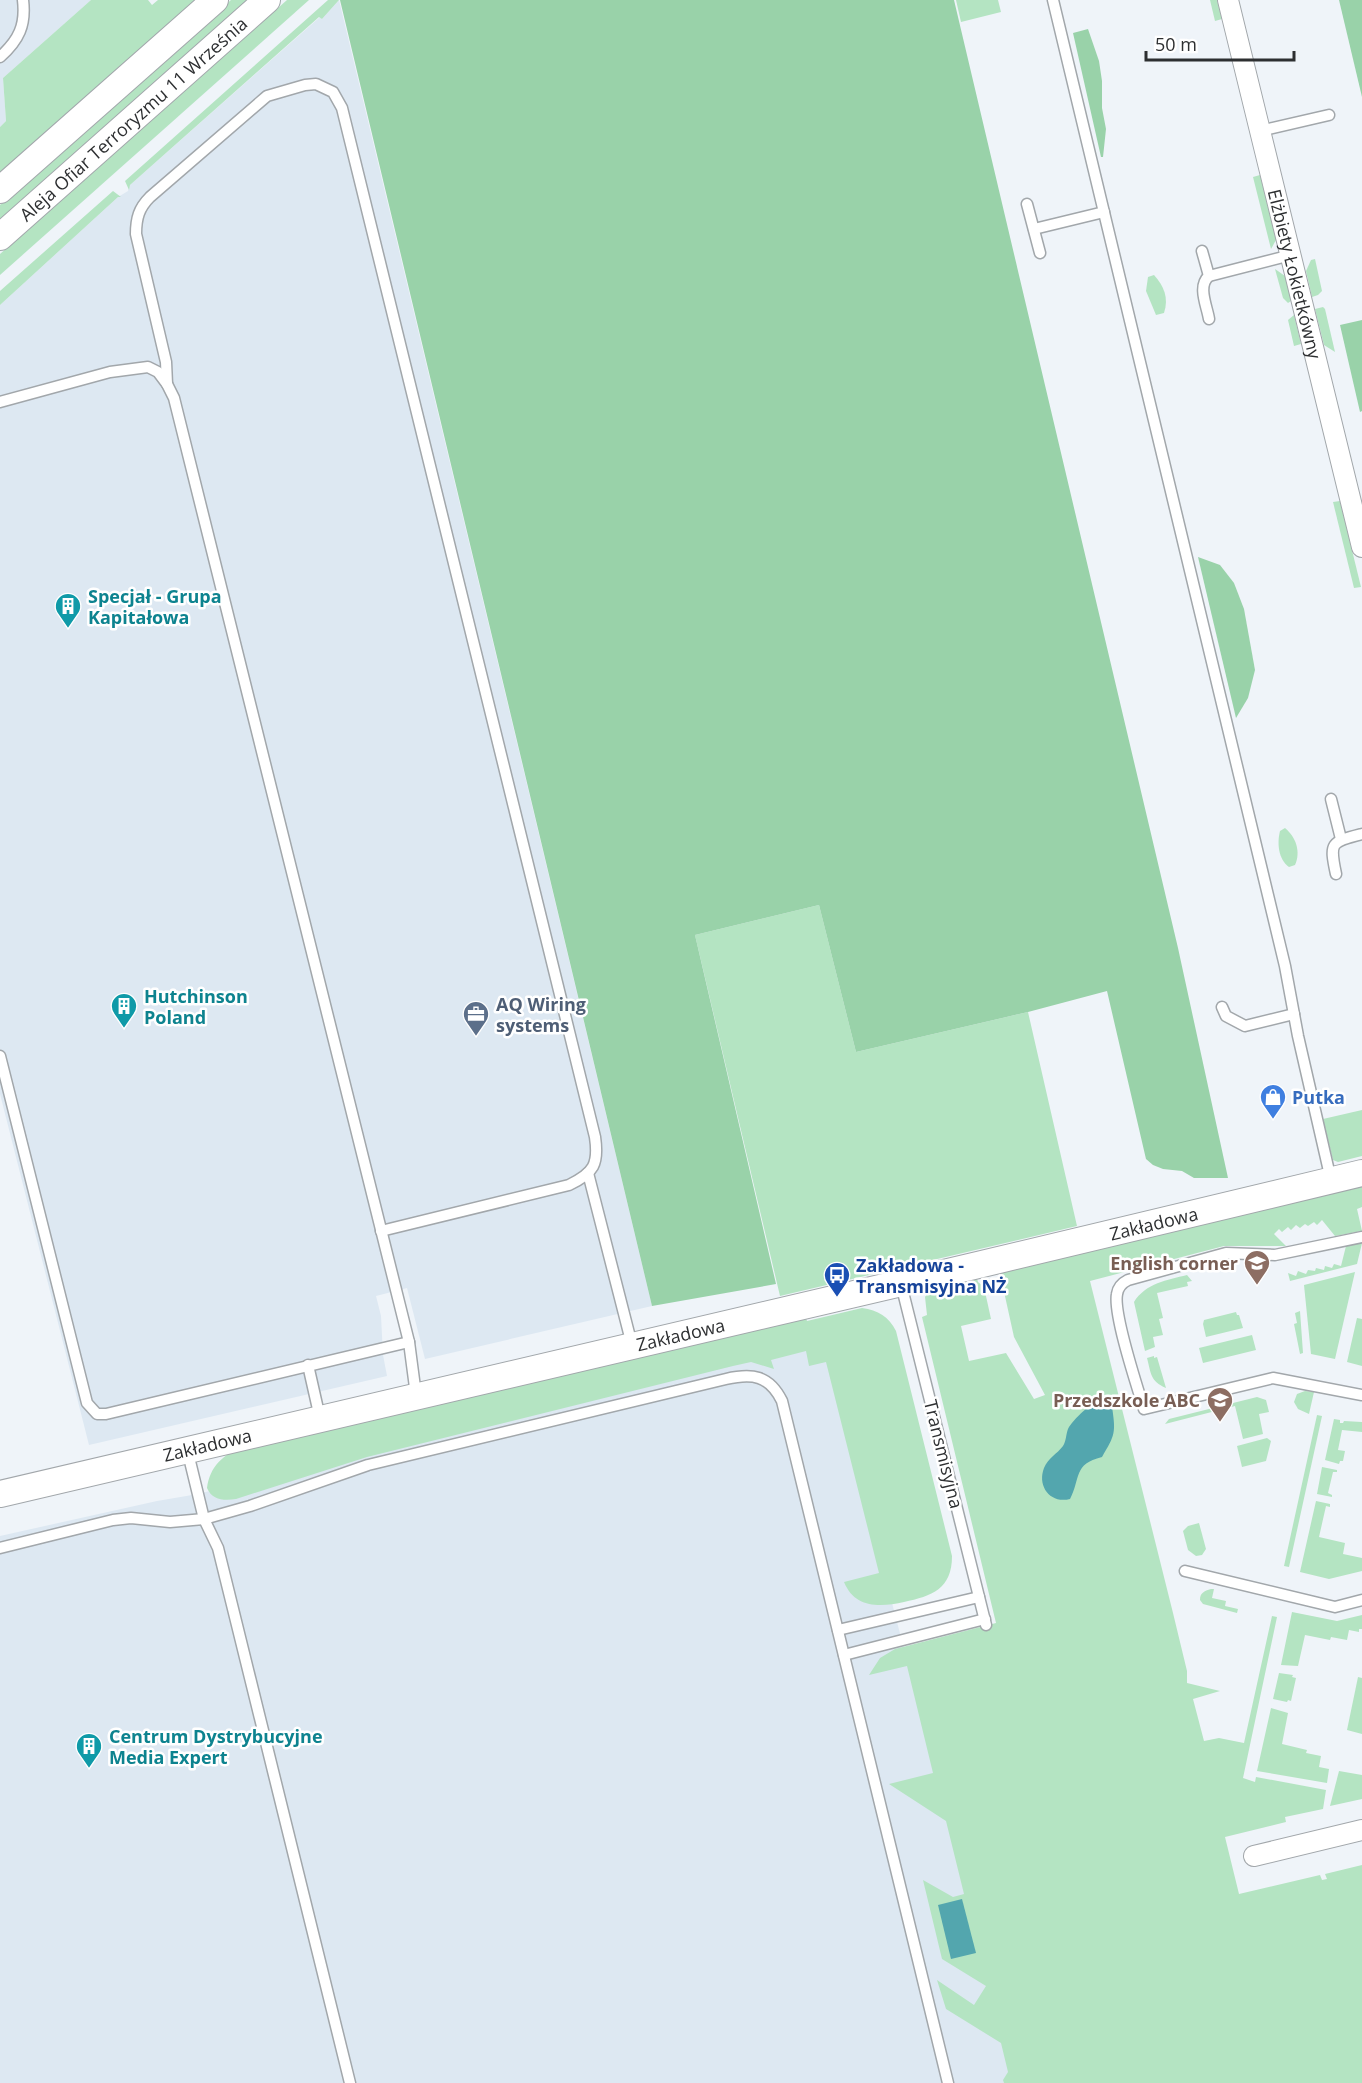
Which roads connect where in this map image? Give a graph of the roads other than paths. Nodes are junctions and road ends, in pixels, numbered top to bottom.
1 (23, 0) edge
2 (215, 0) edge
3 (267, 0) edge
4 (1053, 0) edge
5 (1228, 0) edge
6 (0, 57) edge
7 (1329, 115) dead end
8 (1260, 131) junction
9 (0, 190) edge
10 (1027, 204) dead end
11 (1104, 212) junction
12 (1034, 229) junction
13 (0, 237) edge
14 (1202, 251) dead end
15 (1040, 253) dead end
16 (1291, 255) junction
17 (1209, 276) junction
18 (1209, 319) dead end
19 (167, 384) junction
20 (0, 402) edge
21 (1362, 546) edge
22 (1331, 799) dead end
23 (1362, 834) edge
24 (1341, 839) junction
25 (1336, 874) dead end
26 (1222, 1007) dead end
27 (1294, 1014) junction
28 (0, 1056) edge
29 (588, 1173) junction
30 (1362, 1173) edge
31 (1331, 1180) junction
32 (381, 1231) junction
33 (1362, 1237) edge
34 (901, 1283) junction
35 (409, 1342) junction
36 (632, 1345) junction
37 (308, 1365) junction
38 (416, 1395) junction
39 (1362, 1395) edge
40 (320, 1418) junction
41 (187, 1449) junction
42 (0, 1494) edge
43 (204, 1519) junction
44 (0, 1548) edge
45 (1185, 1571) dead end
46 (979, 1597) junction
47 (1362, 1600) edge
48 (838, 1630) junction
49 (844, 1655) junction
50 (1362, 1830) edge
51 (1254, 1856) dead end
52 (350, 2083) edge
53 (948, 2083) edge

1 - 6 lane
2 - 9 street, Aleja Ofiar Terroryzmu 11 Września
3 - 13 street, Aleja Ofiar Terroryzmu 11 Września
4 - 11 lane
5 - 8 street, Elżbiety Łokietkówny
7 - 8 lane
8 - 16 street, Elżbiety Łokietkówny
10 - 12 lane
11 - 12 lane
11 - 27 lane
12 - 15 lane
14 - 17 lane
16 - 17 lane
16 - 21 street, Elżbiety Łokietkówny
17 - 18 lane
19 - 20 lane
19 - 29 lane
19 - 32 lane
22 - 24 lane
23 - 24 lane
24 - 25 lane
26 - 27 lane
27 - 31 lane
28 - 37 lane
29 - 32 lane
29 - 36 lane
30 - 31 street, Zakładowa
31 - 34 street, Zakładowa
32 - 35 lane
33 - 39 lane
34 - 36 street, Zakładowa
34 - 46 lane, Transmisyjna
35 - 37 lane
35 - 38 lane
36 - 38 street, Zakładowa
37 - 40 lane
38 - 40 street, Zakładowa
40 - 41 street, Zakładowa
41 - 42 street, Zakładowa
41 - 43 lane
43 - 44 lane
43 - 48 lane
43 - 52 lane
45 - 47 lane
46 - 48 lane
46 - 49 lane, Transmisyjna
48 - 49 lane
49 - 53 lane
50 - 51 street

